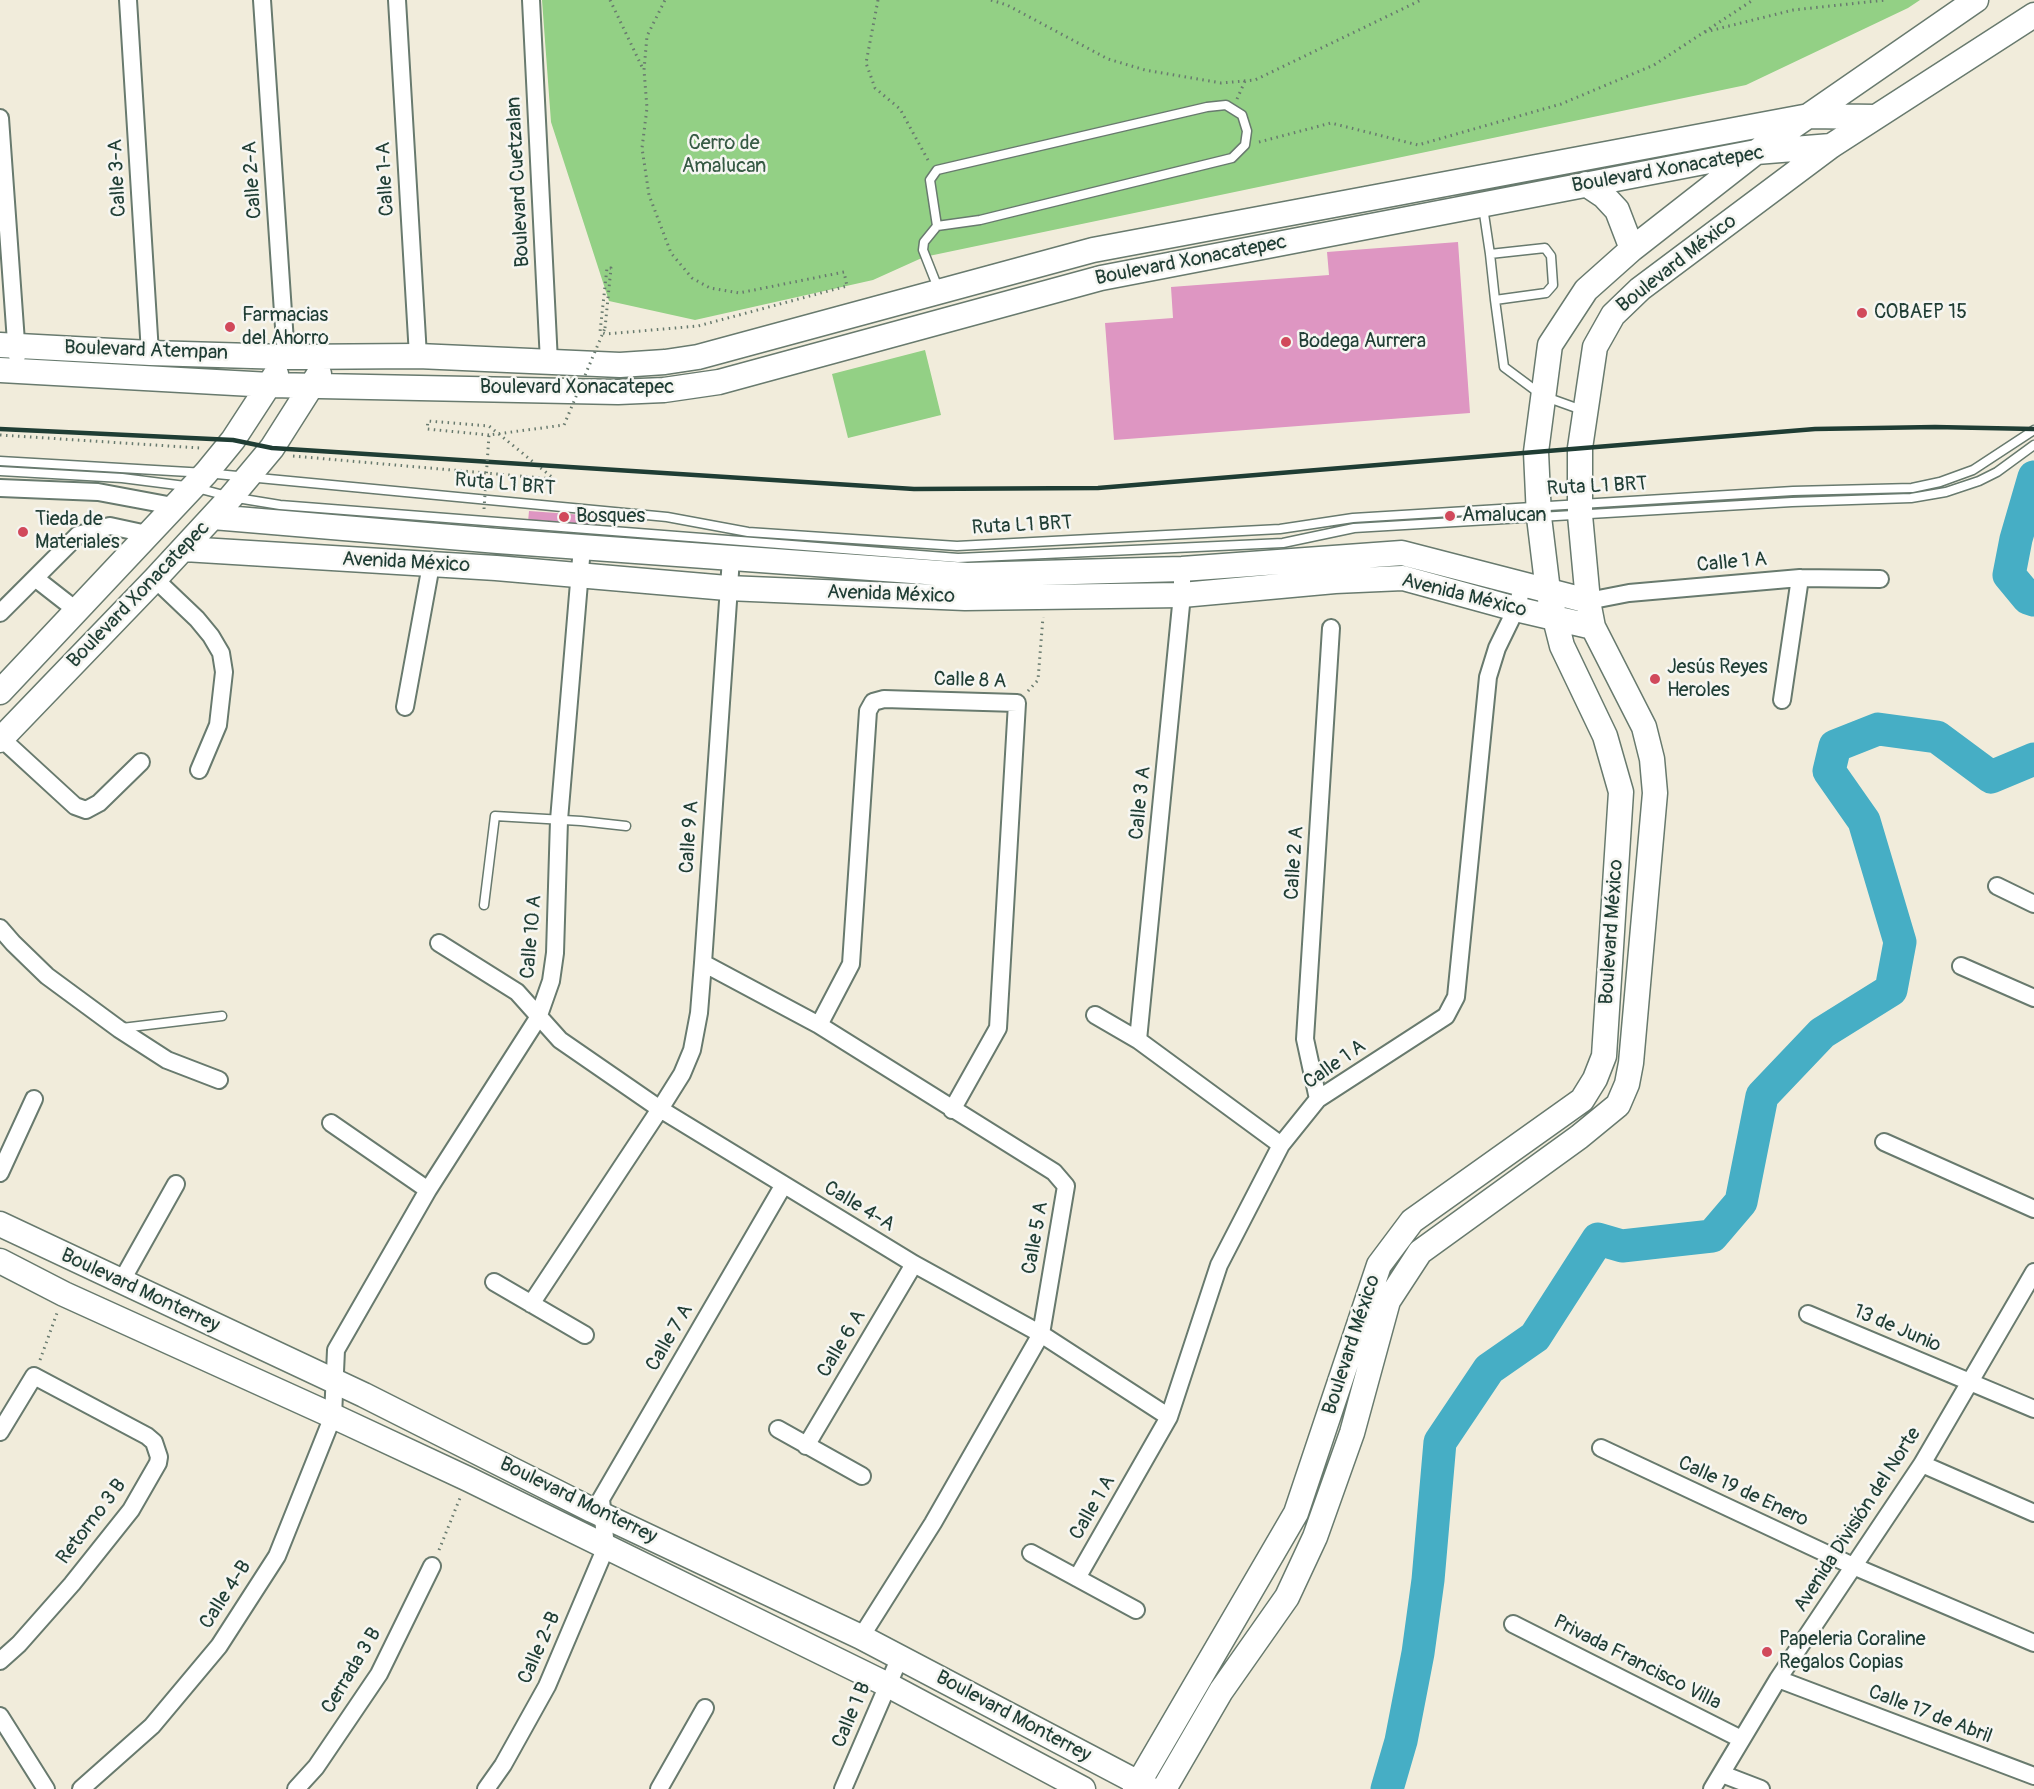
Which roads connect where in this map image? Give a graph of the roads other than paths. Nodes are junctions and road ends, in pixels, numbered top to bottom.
1 (128, 0) edge
2 (262, 0) edge
3 (397, 0) edge
4 (531, 0) edge
5 (1976, 0) edge
6 (2034, 15) edge
7 (1809, 116) junction
8 (1875, 117) junction
9 (0, 118) edge
10 (1832, 146) junction
11 (1756, 152) junction
12 (1586, 184) junction
13 (1482, 204) junction
14 (937, 226) junction
15 (1632, 249) junction
16 (1490, 254) junction
17 (939, 291) junction
18 (1495, 300) junction
19 (9, 345) edge
20 (150, 353) junction
21 (418, 356) junction
22 (286, 357) junction
23 (327, 357) junction
24 (549, 362) junction
25 (8, 370) edge
26 (270, 385) junction
27 (314, 385) junction
28 (1543, 396) junction
29 (1586, 412) junction
30 (2034, 430) edge
31 (2034, 445) edge
32 (0, 461) edge
33 (0, 471) edge
34 (247, 478) junction
35 (199, 480) junction
36 (0, 488) edge
37 (231, 497) junction
38 (173, 506) junction
39 (1580, 509) junction
40 (1539, 512) junction
41 (213, 517) junction
42 (147, 534) junction
43 (582, 547) junction
44 (184, 549) junction
45 (731, 558) junction
46 (431, 565) junction
47 (1182, 569) junction
48 (580, 575) junction
49 (35, 578) junction
50 (1800, 578) junction
51 (155, 579) junction
52 (1880, 579) dead end
53 (1523, 585) junction
54 (728, 588) junction
55 (1548, 591) junction
56 (1182, 595) junction
57 (1588, 601) junction
58 (1516, 609) junction
59 (76, 610) junction
60 (0, 613) edge
61 (1554, 618) junction
62 (1593, 627) junction
63 (1331, 628) dead end
64 (0, 692) edge
65 (1782, 700) dead end
66 (405, 707) dead end
67 (1, 739) edge
68 (141, 762) dead end
69 (199, 770) dead end
70 (559, 820) junction
71 (626, 826) dead end
72 (1997, 886) dead end
73 (2034, 904) edge
74 (484, 905) dead end
75 (0, 928) edge
76 (438, 943) dead end
77 (703, 963) junction
78 (1961, 966) dead end
79 (2034, 998) edge
80 (1095, 1015) dead end
81 (222, 1016) dead end
82 (538, 1018) junction
83 (819, 1026) junction
84 (118, 1029) junction
85 (1138, 1040) junction
86 (219, 1080) dead end
87 (33, 1099) dead end
88 (1318, 1100) junction
89 (660, 1109) junction
90 (952, 1110) junction
91 (331, 1123) dead end
92 (1884, 1142) dead end
93 (1281, 1145) junction
94 (0, 1173) edge
95 (176, 1184) dead end
96 (783, 1186) junction
97 (428, 1190) junction
98 (2034, 1209) edge
99 (0, 1224) edge
100 (0, 1261) edge
101 (914, 1264) junction
102 (2034, 1272) edge
103 (121, 1282) junction
104 (494, 1282) dead end
105 (531, 1304) junction
106 (1808, 1314) dead end
107 (1041, 1334) junction
108 (585, 1335) dead end
109 (335, 1382) junction
110 (1970, 1382) junction
111 (2034, 1409) edge
112 (333, 1416) junction
113 (1169, 1417) junction
114 (778, 1429) dead end
115 (0, 1432) edge
116 (806, 1446) junction
117 (1601, 1448) dead end
118 (1922, 1464) junction
119 (862, 1476) dead end
120 (2034, 1513) edge
121 (602, 1514) junction
122 (606, 1547) junction
123 (1030, 1553) dead end
124 (432, 1566) road end
125 (1853, 1566) junction
126 (1077, 1578) junction
127 (1136, 1610) dead end
128 (1513, 1624) dead end
129 (861, 1637) junction
130 (2034, 1643) edge
131 (900, 1657) junction
132 (0, 1661) edge
133 (1778, 1679) junction
134 (888, 1685) junction
135 (705, 1708) dead end
136 (0, 1716) edge
137 (1741, 1740) junction
138 (1722, 1774) junction
139 (2034, 1776) edge
140 (1142, 1787) edge
141 (46, 1789) edge
142 (81, 1789) edge
143 (296, 1789) edge
144 (486, 1789) edge
145 (659, 1789) edge
146 (843, 1789) edge
147 (1083, 1789) edge
148 (1164, 1789) edge
149 (1712, 1789) edge
150 (1761, 1789) edge

1 - 20 street, Calle 3-A
2 - 22 street, Calle 2-A
3 - 21 street, Calle 1-A
4 - 24 street, Boulevard Cuetzalan
5 - 7 street, Boulevard Xonacatepec
6 - 8 street, Boulevard Xonacatepec
7 - 8 street
7 - 11 street, Boulevard México
7 - 17 street, Boulevard Xonacatepec
8 - 10 street, Boulevard Xonacatepec
9 - 19 street
10 - 11 street, Boulevard Xonacatepec
10 - 29 street, Boulevard México
11 - 12 street, Boulevard Xonacatepec
11 - 15 street, Boulevard México
12 - 13 street, Boulevard Xonacatepec
12 - 15 street
13 - 16 lane
13 - 27 street, Boulevard Xonacatepec
14 - 14 lane
14 - 17 lane
15 - 28 street, Boulevard México
16 - 18 lane
16 - 18 lane
17 - 24 street, Boulevard Xonacatepec
18 - 28 lane
19 - 20 street, Boulevard Atempan
19 - 25 street
20 - 22 street, Boulevard Atempan
21 - 23 street, Boulevard Xonacatepec
21 - 24 street, Boulevard Xonacatepec
22 - 23 street, Boulevard Atempan
22 - 26 street, Boulevard Xonacatepec
23 - 27 street, Boulevard Xonacatepec
25 - 26 street, Boulevard Atempan
26 - 27 street, Boulevard Atempan
26 - 35 street, Boulevard Xonacatepec
27 - 34 street, Boulevard Xonacatepec
28 - 29 lane
28 - 40 street, Boulevard México
29 - 39 street, Boulevard México
30 - 39 lane, Ruta L1 BRT
31 - 39 lane, Ruta L1 BRT
32 - 35 lane, Ruta L1 BRT
33 - 35 lane, Ruta L1 BRT
34 - 35 lane, Ruta L1 BRT
34 - 37 street, Boulevard Xonacatepec
34 - 40 lane, Ruta L1 BRT
35 - 37 lane, Ruta L1 BRT
35 - 38 street, Boulevard Xonacatepec
36 - 38 street
37 - 40 lane, Ruta L1 BRT
37 - 41 street, Boulevard Xonacatepec
38 - 42 street, Boulevard Xonacatepec
39 - 40 lane, Ruta L1 BRT
39 - 57 street, Boulevard México
40 - 55 street, Boulevard México
41 - 43 street, Avenida México
41 - 44 street, Boulevard Xonacatepec
42 - 49 street
42 - 59 street, Boulevard Xonacatepec
43 - 45 street, Avenida México
43 - 48 street, Calle 10 A
44 - 46 street, Avenida México
44 - 51 street, Boulevard Xonacatepec
45 - 47 street, Avenida México
45 - 54 street, Calle 9 A
46 - 48 street, Avenida México
46 - 66 street
47 - 53 street, Avenida México
47 - 56 street, Calle 3 A
48 - 54 street, Avenida México
48 - 70 street, Calle 10 A
49 - 59 street
49 - 60 street
50 - 52 street, Calle 1 A
50 - 57 street, Calle 1 A
50 - 65 street
51 - 67 street, Boulevard Xonacatepec
51 - 69 street
53 - 55 street, Avenida México
53 - 58 street, Calle 1 A
54 - 56 street, Avenida México
54 - 77 street, Calle 9 A
55 - 57 street, Avenida México
55 - 61 street, Boulevard México
56 - 58 street, Avenida México
56 - 85 street, Calle 3 A
57 - 62 street, Boulevard México
58 - 61 street, Avenida México
58 - 88 street, Calle 1 A
59 - 64 street, Boulevard Xonacatepec
61 - 62 street, Avenida México
61 - 140 street, Boulevard México
62 - 148 street, Boulevard México
63 - 88 street, Calle 2 A
67 - 68 street
70 - 71 lane
70 - 74 lane
70 - 82 street, Calle 10 A
72 - 73 street
75 - 84 street
76 - 82 street, Calle 4-A
77 - 83 street, Calle 5 A
77 - 89 street, Calle 9 A
78 - 79 street
80 - 85 street
81 - 84 lane
82 - 89 street, Calle 4-A
82 - 97 street, Calle 10 A
83 - 90 street, Calle 5 A
83 - 90 street, Calle 8 A
84 - 86 street
85 - 93 street
87 - 94 street
88 - 93 street, Calle 1 A
89 - 96 street, Calle 4-A
89 - 105 street, Calle 9 A
90 - 107 street, Calle 5 A
91 - 97 street
92 - 98 street
93 - 113 street, Calle 1 A
95 - 103 street
96 - 101 street, Calle 4-A
96 - 121 street, Calle 7 A
97 - 109 street, Calle 10 A
99 - 103 street, Boulevard Monterrey
100 - 112 street, Boulevard Monterrey
101 - 107 street, Calle 4-A
101 - 116 street, Calle 6 A
102 - 110 street, Avenida División del Norte
103 - 109 street, Boulevard Monterrey
104 - 105 street
105 - 108 street
106 - 110 street, 13 de Junio
107 - 113 street, Calle 4-A
107 - 129 street, Calle 5 A
109 - 112 street, Calle 4-B
109 - 121 street, Boulevard Monterrey
110 - 111 street, 13 de Junio
110 - 118 street, Avenida División del Norte
112 - 122 street, Boulevard Monterrey
112 - 142 street, Calle 4-B
113 - 126 street, Calle 1 A
114 - 116 street
115 - 132 street, Retorno 3 B
116 - 119 street
117 - 125 street, Calle 19 de Enero
118 - 120 street
118 - 125 street, Avenida División del Norte
121 - 122 street, Calle 2-B
121 - 129 street, Boulevard Monterrey
122 - 134 street, Boulevard Monterrey
122 - 144 street, Calle 2-B
123 - 126 street
124 - 143 street, Cerrada 3 B
125 - 130 street, Calle 19 de Enero
125 - 133 street, Avenida División del Norte
126 - 127 street
128 - 137 street, Privada Francisco Villa
129 - 131 street, Boulevard Monterrey
131 - 134 street, Calle 1 B
131 - 140 street, Boulevard Monterrey
133 - 137 street, Avenida División del Norte
133 - 139 street, Calle 17 de Abril
134 - 146 street, Calle 1 B
134 - 147 street, Boulevard Monterrey
135 - 145 street
136 - 141 street
137 - 138 street, Avenida División del Norte
138 - 149 street, Avenida División del Norte
138 - 150 street

